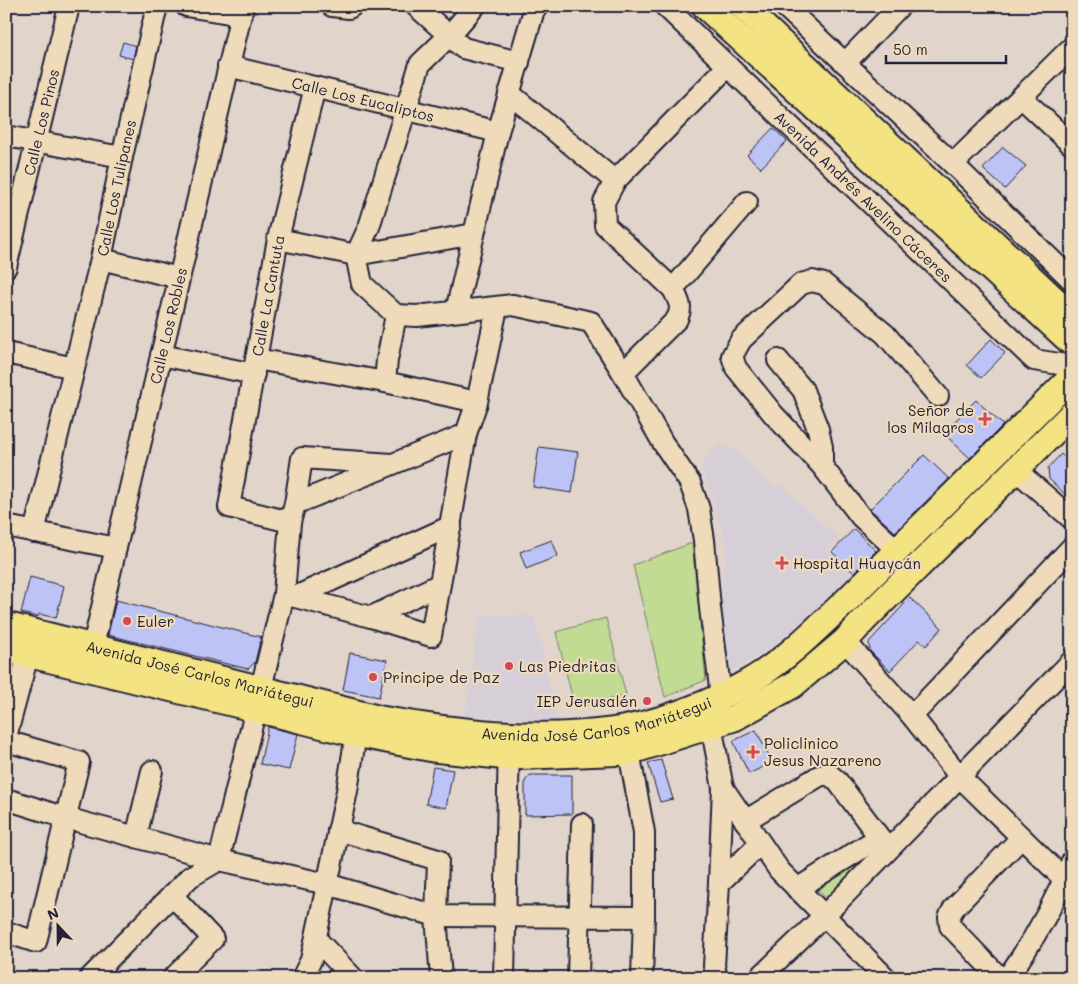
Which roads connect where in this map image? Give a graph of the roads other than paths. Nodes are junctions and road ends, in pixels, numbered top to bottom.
1 (69, 6) edge
2 (157, 6) edge
3 (186, 6) edge
4 (332, 6) edge
5 (352, 6) edge
6 (416, 6) edge
7 (475, 6) edge
8 (665, 6) edge
9 (705, 6) edge
10 (742, 6) edge
11 (784, 6) edge
12 (900, 6) edge
13 (534, 8) edge
14 (242, 11) edge
15 (448, 37) junction
16 (1072, 47) edge
17 (519, 62) junction
18 (845, 64) junction
19 (228, 66) junction
20 (728, 66) junction
21 (314, 87) junction
22 (509, 93) junction
23 (1021, 97) junction
24 (406, 110) junction
25 (498, 132) junction
26 (6, 136) edge
27 (37, 142) junction
28 (1072, 145) edge
29 (122, 157) junction
30 (953, 164) junction
31 (615, 181) junction
32 (747, 202) dead end
33 (474, 234) junction
34 (278, 239) junction
35 (356, 255) junction
36 (102, 259) junction
37 (6, 267) edge
38 (179, 278) junction
39 (1072, 280) edge
40 (672, 289) junction
41 (497, 308) junction
42 (456, 311) junction
43 (396, 314) junction
44 (1072, 316) edge
45 (1072, 342) edge
46 (6, 353) edge
47 (161, 356) junction
48 (778, 360) dead end
49 (255, 366) junction
50 (1072, 366) edge
51 (74, 368) junction
52 (624, 373) junction
53 (1072, 377) edge
54 (385, 382) junction
55 (938, 396) dead end
56 (477, 402) junction
57 (1072, 414) edge
58 (466, 434) junction
59 (392, 464) junction
60 (822, 466) junction
61 (1016, 471) junction
62 (292, 513) junction
63 (1072, 519) edge
64 (6, 526) edge
65 (451, 526) junction
66 (34, 532) junction
67 (1072, 546) edge
68 (116, 548) junction
69 (898, 551) junction
70 (440, 584) junction
71 (290, 595) junction
72 (846, 601) junction
73 (371, 617) junction
74 (865, 619) junction
75 (6, 625) edge
76 (845, 641) junction
77 (93, 646) junction
78 (17, 652) edge
79 (1072, 661) edge
80 (722, 696) junction
81 (259, 698) junction
82 (912, 716) junction
83 (711, 726) junction
84 (356, 734) junction
85 (6, 737) edge
86 (6, 741) edge
87 (508, 745) junction
88 (629, 752) junction
89 (152, 771) dead end
90 (960, 777) junction
91 (723, 788) junction
92 (6, 799) edge
93 (66, 818) junction
94 (745, 820) junction
95 (582, 824) dead end
96 (338, 830) junction
97 (136, 838) junction
98 (1021, 838) junction
99 (760, 844) junction
100 (883, 844) junction
101 (219, 860) junction
102 (1072, 861) edge
103 (719, 883) junction
104 (1068, 883) edge
105 (327, 884) junction
106 (797, 889) junction
107 (172, 895) junction
108 (436, 916) junction
109 (824, 916) junction
110 (504, 917) junction
111 (580, 917) junction
112 (644, 918) junction
113 (6, 932) edge
114 (316, 939) junction
115 (100, 975) edge
116 (173, 978) edge
117 (302, 978) edge
118 (354, 978) edge
119 (441, 978) edge
120 (504, 978) edge
121 (578, 978) edge
122 (642, 978) edge
123 (718, 978) edge
124 (759, 978) edge
125 (886, 978) edge
126 (1000, 978) edge
127 (1007, 978) edge

1 - 27 street, Calle Los Pinos
2 - 29 street, Calle Los Tulipanes
3 - 14 street
4 - 5 street
6 - 15 street
7 - 15 street
8 - 20 street, Avenida Andrés Avelino Cáceres
9 - 45 main road, Avenida Andrés Avelino Cáceres
10 - 44 main road
11 - 18 street
12 - 18 street
13 - 17 street
14 - 19 street, Calle Los Robles
15 - 17 street
15 - 24 street
16 - 23 street
17 - 22 street
18 - 30 street
19 - 21 street, Calle Los Eucaliptos
19 - 38 street, Calle Los Robles
20 - 31 street
20 - 50 street, Avenida Andrés Avelino Cáceres
21 - 24 street, Calle Los Eucaliptos
21 - 34 street, Calle La Cantuta
22 - 25 street
22 - 31 street
23 - 28 street
23 - 30 street
24 - 25 street, Calle Los Eucaliptos
24 - 35 street
25 - 33 street
26 - 27 street
27 - 29 street
27 - 37 street, Calle Los Pinos
29 - 36 street, Calle Los Tulipanes
30 - 39 street
31 - 40 street
32 - 40 street
33 - 35 street
33 - 42 street
34 - 35 street
34 - 49 street, Calle La Cantuta
35 - 43 street
36 - 38 street
36 - 51 street, Calle Los Tulipanes
38 - 47 street, Calle Los Robles
40 - 52 street
41 - 42 street
41 - 52 street
41 - 56 street
42 - 43 street
43 - 54 street
46 - 51 street
47 - 49 street
47 - 68 street, Calle Los Robles
48 - 60 street
49 - 54 street
49 - 62 street, Calle La Cantuta
51 - 66 street, Calle Los Tulipanes
52 - 80 street
53 - 69 main road, Avenida José Carlos Mariátegui
54 - 56 street
55 - 60 street
56 - 58 street
57 - 61 main road, Avenida José Carlos Mariátegui
58 - 59 street
58 - 65 street
59 - 62 street
59 - 62 street
60 - 69 street
61 - 63 street
61 - 74 main road, Avenida José Carlos Mariátegui
62 - 71 street
64 - 66 street
65 - 70 street
65 - 71 street
66 - 68 street
67 - 82 street
68 - 77 street, Calle Los Robles
69 - 72 main road, Avenida José Carlos Mariátegui
70 - 73 street
70 - 73 street
71 - 73 street
71 - 81 street
72 - 74 main road
72 - 80 main road, Avenida José Carlos Mariátegui
74 - 76 main road, Avenida José Carlos Mariátegui
75 - 77 main road, Avenida José Carlos Mariátegui
76 - 82 street
76 - 83 main road, Avenida José Carlos Mariátegui
77 - 81 main road, Avenida José Carlos Mariátegui
78 - 81 main road, Avenida José Carlos Mariátegui
78 - 85 street
79 - 90 street
80 - 87 main road, Avenida José Carlos Mariátegui
81 - 84 main road, Avenida José Carlos Mariátegui
81 - 87 main road, Avenida José Carlos Mariátegui
81 - 101 street
82 - 90 street
83 - 88 main road, Avenida José Carlos Mariátegui
83 - 91 street
84 - 87 main road, Avenida José Carlos Mariátegui
84 - 96 street
86 - 93 street
87 - 88 main road, Avenida José Carlos Mariátegui
87 - 110 street
88 - 112 street
89 - 97 street
90 - 98 street
90 - 100 street
91 - 94 street
91 - 103 street
92 - 93 street
93 - 97 street
93 - 113 street
94 - 99 street
94 - 100 street
95 - 111 street
96 - 105 street
96 - 108 street
97 - 101 street
98 - 104 street
98 - 126 street
99 - 103 street
99 - 106 street
100 - 106 street
100 - 109 street
101 - 105 street
101 - 107 street
102 - 104 street
103 - 123 street
104 - 127 street
105 - 108 street
105 - 114 street
106 - 109 street
107 - 115 street
107 - 116 street
108 - 110 street
108 - 119 street
109 - 124 street
109 - 125 street
110 - 111 street
110 - 120 street
111 - 112 street
111 - 121 street
112 - 122 street
114 - 117 street
114 - 118 street

